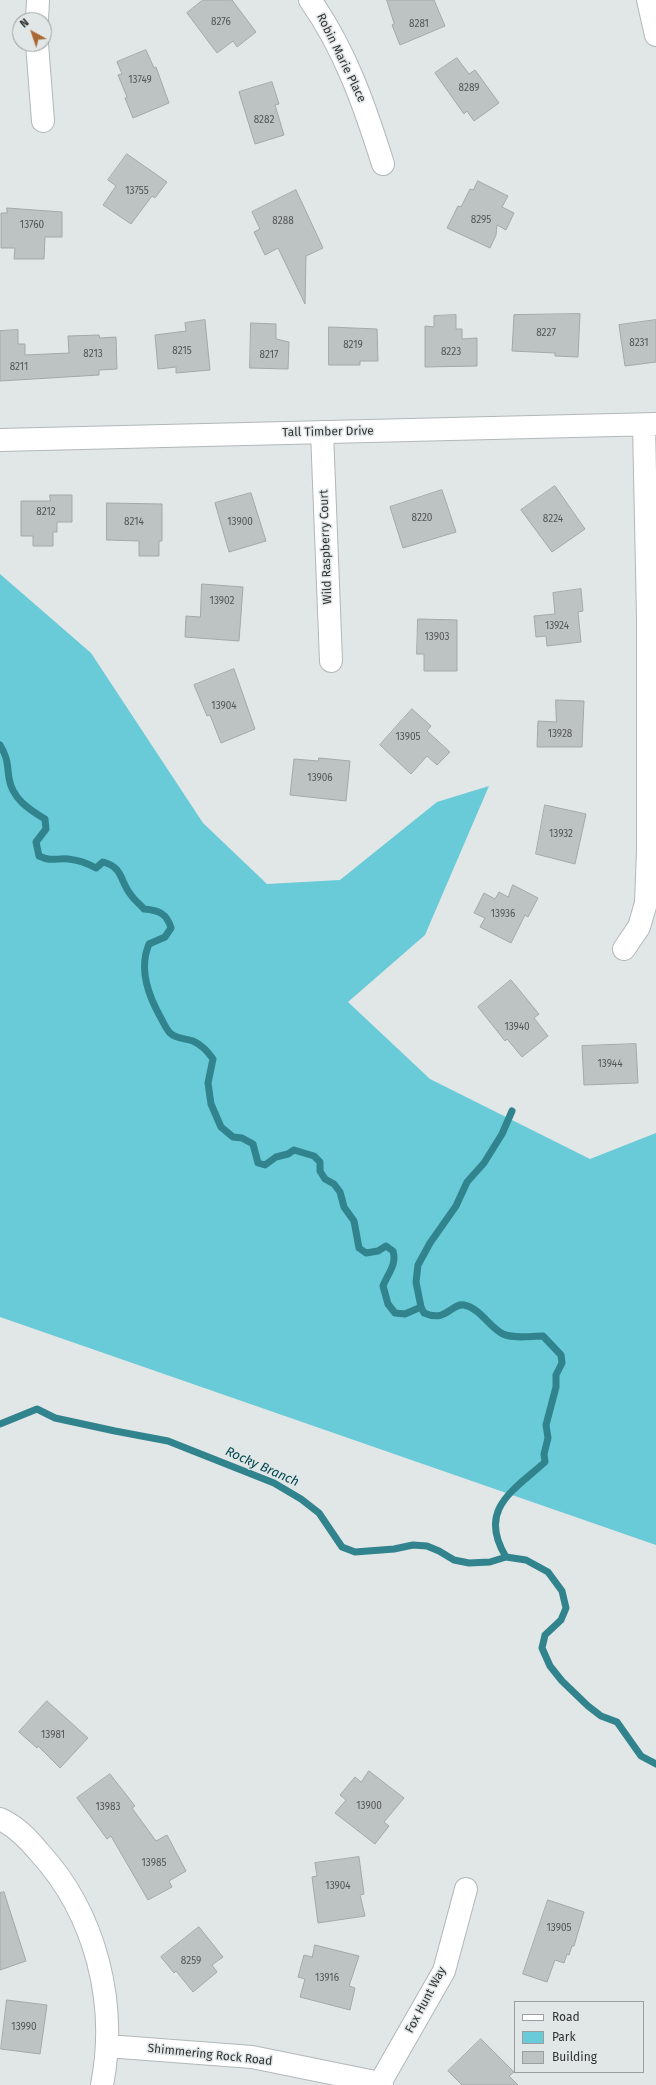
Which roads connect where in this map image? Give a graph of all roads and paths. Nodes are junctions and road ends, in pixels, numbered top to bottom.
1 (38, 0) edge
2 (310, 0) edge
3 (648, 0) edge
4 (37, 12) edge
5 (656, 35) edge
6 (38, 52) edge
7 (43, 121) dead end
8 (383, 164) dead end
9 (650, 424) edge
10 (322, 432) junction
11 (0, 440) edge
12 (331, 661) dead end
13 (624, 949) dead end
14 (0, 1819) edge
15 (466, 1889) dead end
16 (107, 2046) junction
17 (381, 2084) edge
18 (102, 2085) edge

1 - 4 street
2 - 8 street, Robin Marie Place
3 - 5 street
6 - 7 street
9 - 10 street, Tall Timber Drive
9 - 13 street
10 - 11 street, Tall Timber Drive
10 - 12 street, Wild Raspberry Court
14 - 16 street
15 - 17 street, Fox Hunt Way
16 - 17 street, Shimmering Rock Road
16 - 18 street

